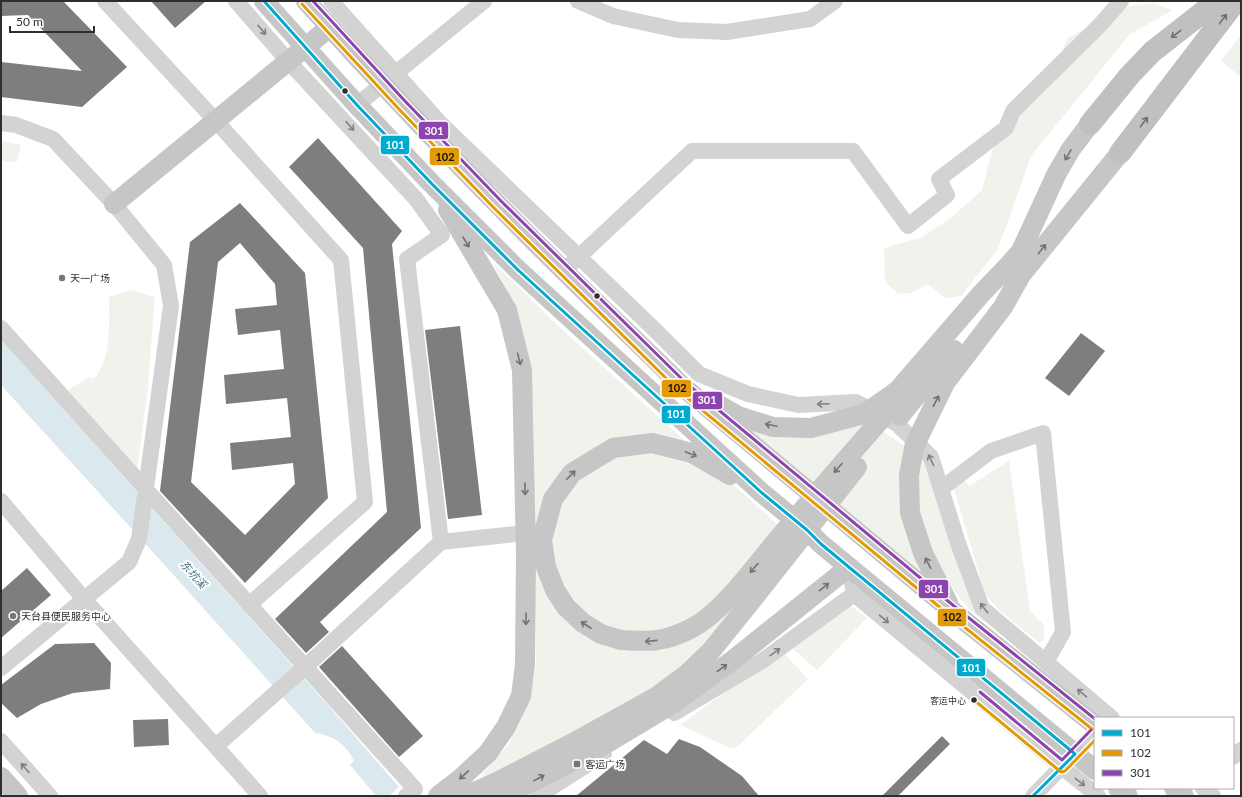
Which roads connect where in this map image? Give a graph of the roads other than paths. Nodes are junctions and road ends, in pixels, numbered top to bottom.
1 (105, 1) edge
2 (236, 1) edge
3 (264, 1) edge
4 (306, 1) edge
5 (331, 1) edge
6 (484, 1) edge
7 (578, 1) edge
8 (835, 1) edge
9 (1121, 1) edge
10 (1217, 1) edge
11 (1236, 1) edge
12 (330, 27) junction
13 (305, 48) junction
14 (289, 62) junction
15 (389, 79) junction
16 (357, 105) junction
17 (215, 120) junction
18 (1, 123) edge
19 (1090, 124) joint
20 (1120, 153) joint
21 (432, 184) junction
22 (114, 204) junction
23 (578, 257) junction
24 (564, 271) junction
25 (1015, 271) junction
26 (542, 292) junction
27 (1, 328) edge
28 (682, 386) junction
29 (884, 410) junction
30 (146, 489) junction
31 (941, 489) junction
32 (762, 493) junction
33 (1, 500) edge
34 (526, 533) junction
35 (441, 542) junction
36 (849, 567) junction
37 (854, 594) junction
38 (84, 599) junction
39 (249, 605) junction
40 (952, 610) junction
41 (1046, 662) junction
42 (305, 667) junction
43 (1, 668) edge
44 (1111, 717) edge
45 (1094, 724) edge
46 (1094, 734) edge
47 (1, 741) edge
48 (216, 746) junction
49 (1068, 761) junction
50 (1094, 770) edge
51 (1, 777) edge
52 (1119, 789) edge
53 (1175, 789) edge
54 (1204, 789) edge
55 (500, 790) edge
56 (411, 793) edge
57 (18, 796) edge
58 (50, 796) edge
59 (260, 796) edge
60 (438, 796) edge
61 (465, 796) edge
62 (479, 796) edge
63 (538, 796) edge
64 (1033, 796) edge
65 (1098, 796) edge
66 (1128, 796) edge
67 (1184, 796) edge
68 (1213, 796) edge

1 - 17 street
2 -> 14 street
3 - 13 main road
4 - 12 main road
5 - 15 street
6 - 15 street
7 - 8 street
9 - 23 street
10 -> 19 highway
20 -> 11 highway
12 - 13 main road
12 - 15 main road
13 - 14 main road
13 - 16 main road
14 - 17 main road
14 -> 35 street
15 - 16 street
15 - 23 street
15 - 24 main road
16 - 21 main road
17 - 22 main road
17 - 39 street
18 - 22 street
19 -> 25 main road
25 -> 20 main road
21 - 26 main road
21 -> 34 main road
22 - 30 street
23 - 24 street
31 -> 23 street
24 - 26 main road
24 - 28 main road
25 - 29 main road
25 - 29 main road
40 -> 25 main road
26 - 32 main road
27 - 30 street
29 -> 28 main road
28 - 40 main road
29 -> 32 main road, bridge
29 - 55 main road, bridge
30 - 38 street
30 - 39 street
41 -> 31 street
31 - 41 street
32 - 36 main road
33 - 38 street
34 - 35 street
34 -> 60 main road
35 - 42 street
36 - 37 street
36 - 49 main road
55 -> 36 main road
37 -> 49 street
63 -> 37 street
38 - 43 street
38 - 48 street
39 - 42 street
40 - 45 main road
44 -> 41 street
42 - 48 street
42 - 56 street
46 - 49 street
58 -> 47 street
48 - 59 street
49 - 50 main road
49 - 64 street
49 -> 65 street
51 - 57 main road
52 - 66 main road
53 - 67 main road
54 - 68 street
55 - 61 main road
55 - 62 main road

